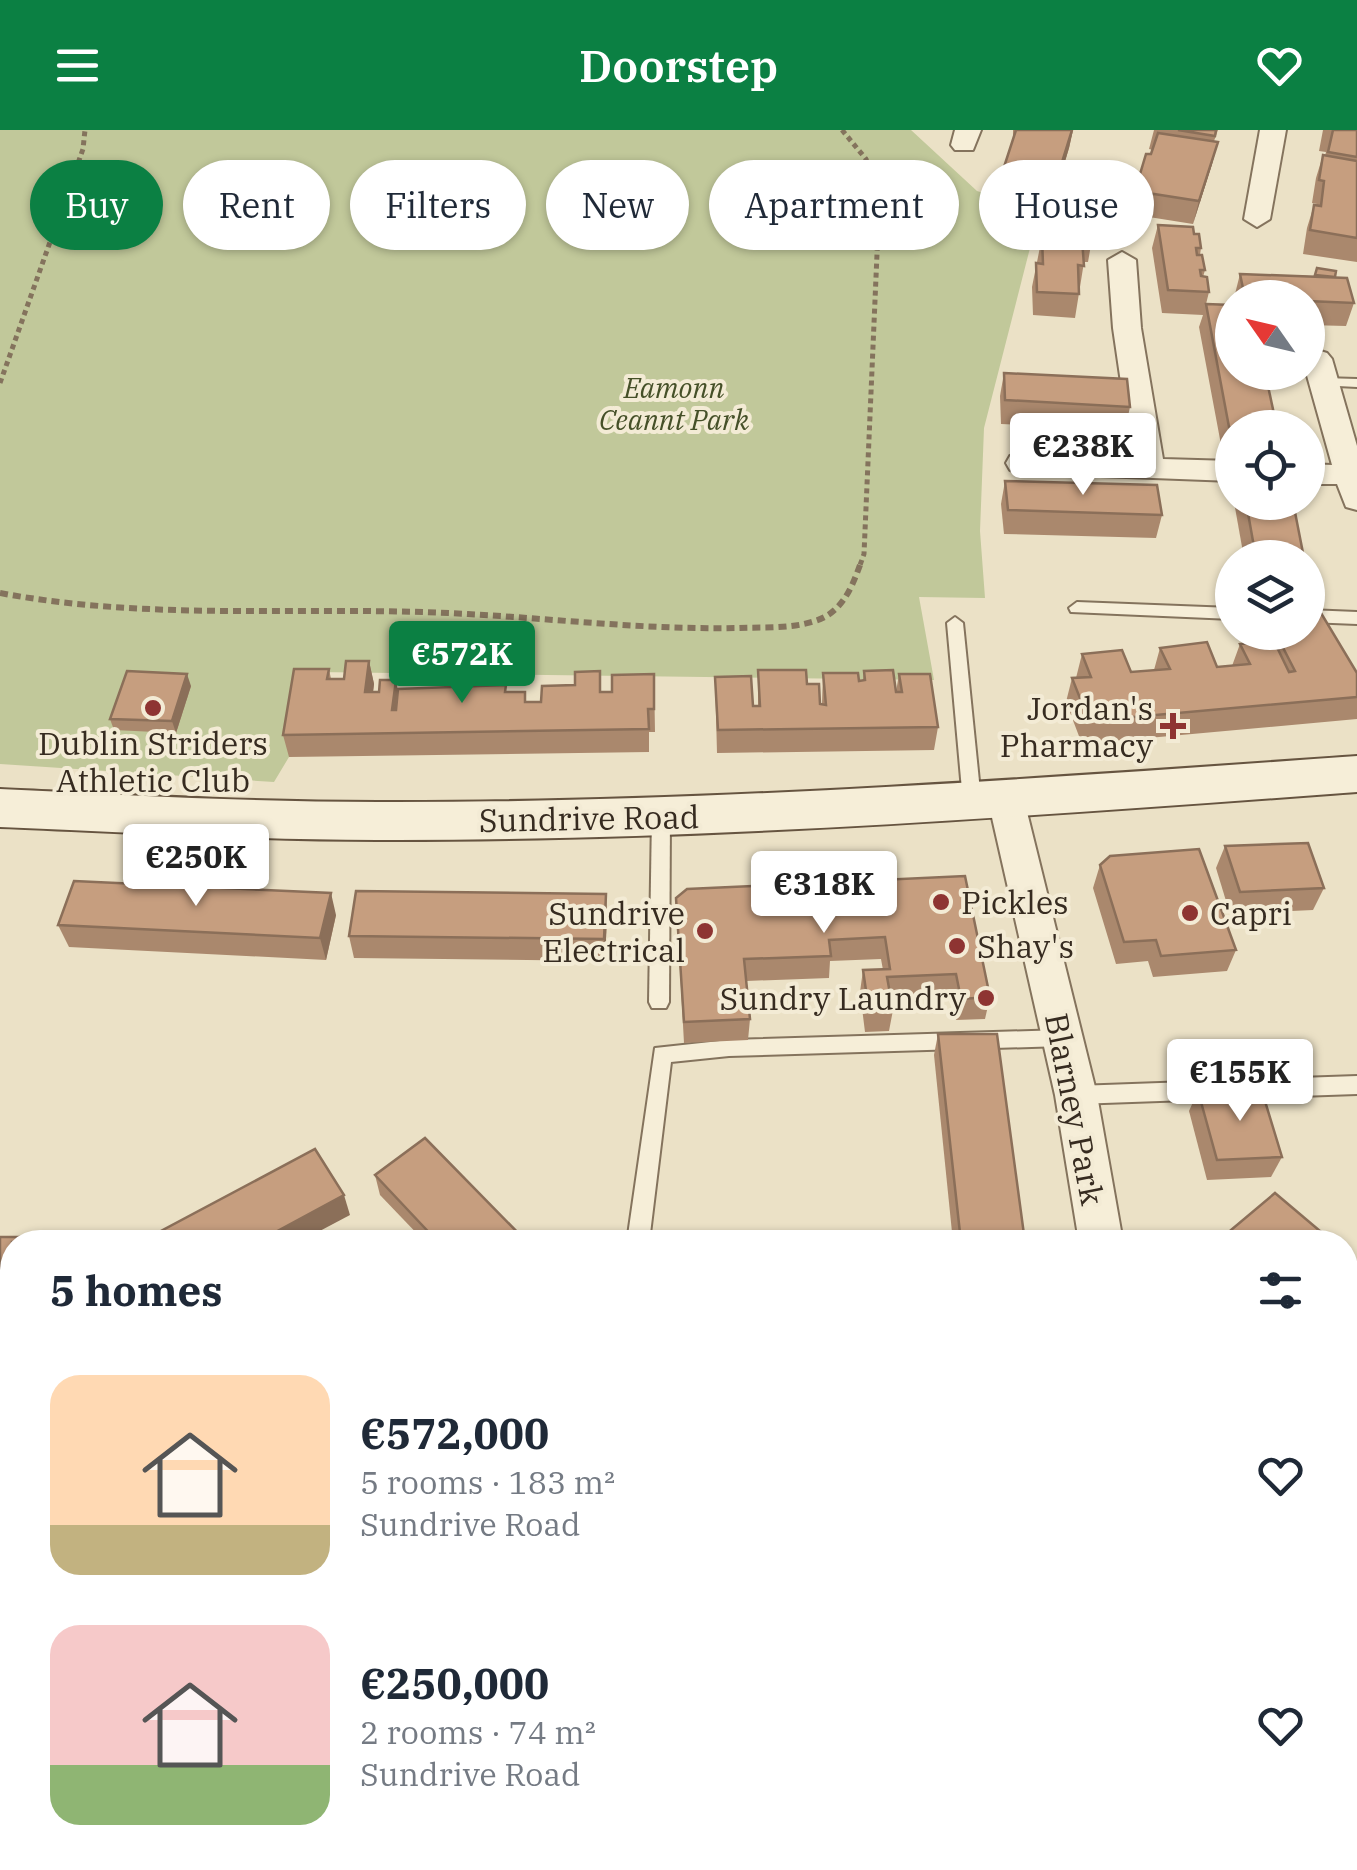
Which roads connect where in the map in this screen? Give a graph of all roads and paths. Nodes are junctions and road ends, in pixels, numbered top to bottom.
1 (85, 130) edge
2 (842, 130) edge
3 (1273, 130) edge
4 (1256, 219) dead end
5 (1122, 260) dead end
6 (1325, 372) edge
7 (0, 383) edge
8 (1357, 383) edge
9 (1325, 387) edge
10 (1021, 463) dead end
11 (1148, 468) junction
12 (1215, 470) edge
13 (1325, 478) edge
14 (1354, 486) edge
15 (0, 593) edge
16 (1077, 608) dead end
17 (1215, 613) edge
18 (1325, 617) edge
19 (1357, 618) edge
20 (954, 623) dead end
21 (1357, 774) edge
22 (989, 801) junction
23 (0, 808) edge
24 (661, 816) junction
25 (659, 1002) dead end
26 (1063, 1038) junction
27 (1357, 1084) edge
28 (1076, 1095) junction
29 (640, 1230) edge
30 (1099, 1230) edge

1 - 7 path
2 - 15 path
3 - 4 street
5 - 11 street
6 - 8 lane
9 - 14 street
10 - 11 street
11 - 12 street
13 - 14 street
16 - 17 lane
18 - 19 lane
20 - 22 lane
21 - 22 street, Sundrive Road
22 - 24 street, Sundrive Road
22 - 26 street, Blarney Park
23 - 24 street, Sundrive Road
24 - 25 lane
26 - 28 street, Blarney Park
26 - 29 lane
27 - 28 lane
28 - 30 street, Blarney Park

